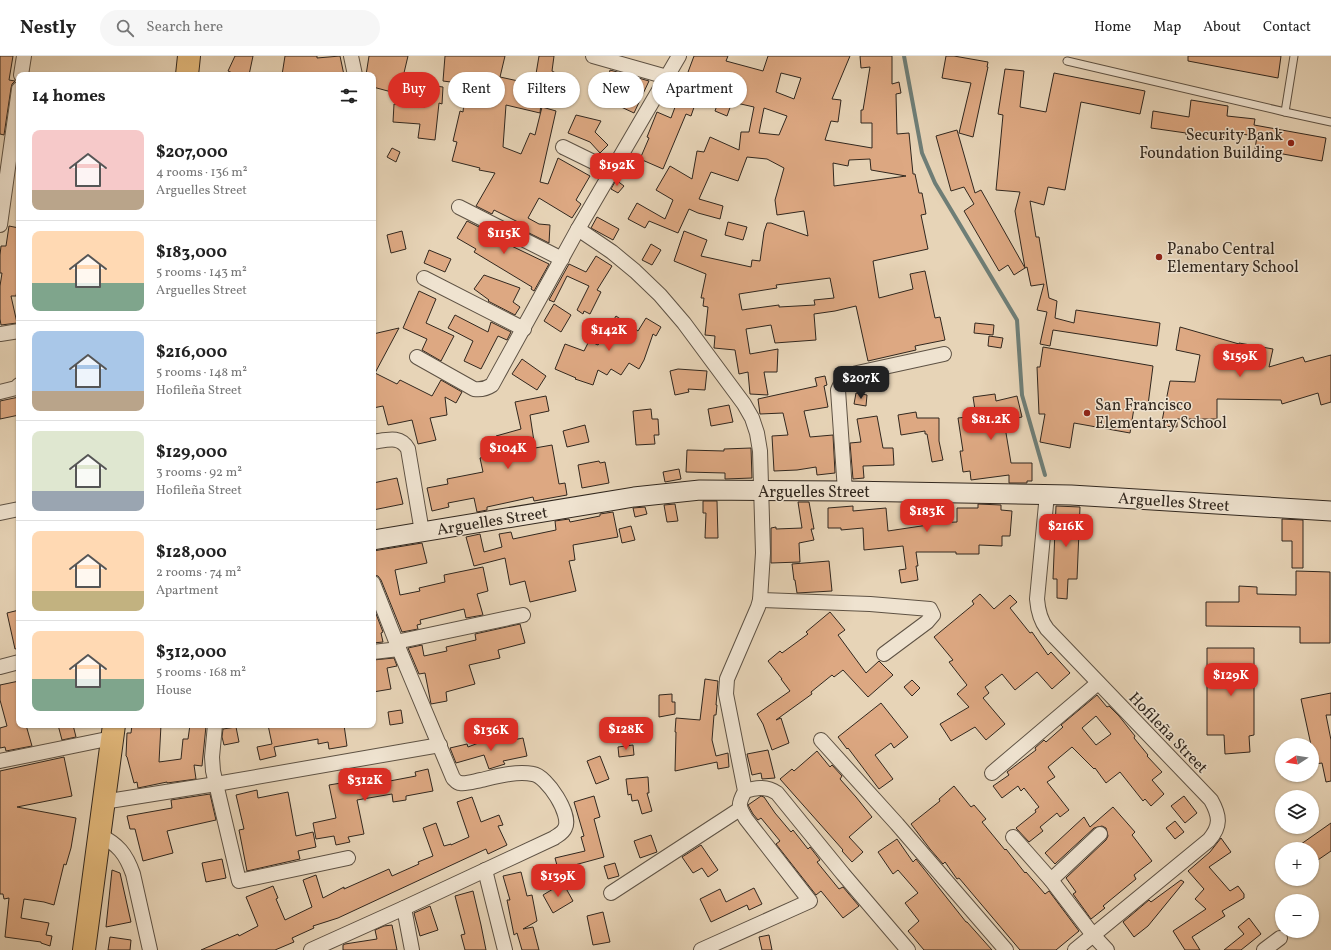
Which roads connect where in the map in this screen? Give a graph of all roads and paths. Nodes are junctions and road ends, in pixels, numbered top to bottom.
1 (24, 56) edge
2 (189, 56) edge
3 (351, 56) edge
4 (593, 56) edge
5 (679, 56) edge
6 (1294, 56) edge
7 (1067, 61) dead end
8 (21, 72) edge
9 (187, 72) edge
10 (354, 72) edge
11 (670, 72) edge
12 (652, 73) edge
13 (652, 103) edge
14 (16, 110) edge
15 (1285, 112) junction
16 (1331, 122) edge
17 (563, 147) dead end
18 (612, 171) junction
19 (459, 207) dead end
20 (0, 225) edge
21 (578, 229) junction
22 (562, 259) junction
23 (424, 278) dead end
24 (524, 329) junction
25 (16, 331) edge
26 (0, 334) edge
27 (944, 354) dead end
28 (417, 357) dead end
29 (16, 388) edge
30 (0, 392) edge
31 (376, 442) edge
32 (760, 490) junction
33 (845, 491) junction
34 (1047, 494) junction
35 (16, 510) edge
36 (1331, 511) edge
37 (0, 513) edge
38 (422, 532) junction
39 (376, 540) edge
40 (376, 592) edge
41 (760, 600) junction
42 (522, 616) dead end
43 (397, 646) junction
44 (376, 651) edge
45 (884, 654) dead end
46 (16, 663) edge
47 (0, 667) edge
48 (1098, 683) junction
49 (215, 728) edge
50 (113, 731) edge
51 (821, 740) dead end
52 (440, 745) junction
53 (0, 761) edge
54 (992, 773) dead end
55 (216, 784) junction
56 (746, 791) junction
57 (103, 802) junction
58 (740, 809) junction
59 (1100, 834) dead end
60 (99, 836) junction
61 (1013, 837) dead end
62 (348, 858) dead end
63 (485, 870) junction
64 (1051, 880) junction
65 (611, 893) dead end
66 (404, 908) junction
67 (1093, 935) junction
68 (1280, 938) dead end
69 (326, 947) edge
70 (84, 950) edge
71 (150, 950) edge
72 (311, 950) edge
73 (412, 950) edge
74 (505, 950) edge
75 (701, 950) edge
76 (908, 950) edge
77 (1006, 950) edge
78 (1075, 950) edge
79 (1107, 950) edge
80 (1264, 950) edge

1 - 8 street
2 - 9 main road
3 - 10 street
4 - 12 street
5 - 11 street
6 - 15 lane
7 - 15 lane
13 - 18 street
14 - 20 street
15 - 16 lane
17 - 18 street
18 - 21 street
19 - 22 street
21 - 22 street
21 - 32 street
22 - 24 street
23 - 24 street
24 - 28 street
25 - 26 street
27 - 33 street
29 - 30 street
31 - 38 street
32 - 33 street, Arguelles Street
32 - 38 street, Arguelles Street
32 - 41 street
33 - 34 street, Arguelles Street
34 - 36 street, Arguelles Street
34 - 48 street, Hofileña Street
35 - 37 street
38 - 39 street, Arguelles Street
40 - 43 street
41 - 45 street
41 - 56 street
42 - 43 street
43 - 44 street
43 - 52 street
46 - 47 street
48 - 54 street
48 - 67 street, Hofileña Street
49 - 55 street
50 - 53 street
50 - 57 main road
51 - 77 street
52 - 55 street
52 - 63 street
55 - 57 street
55 - 62 street
56 - 58 street
56 - 76 street
57 - 60 main road
58 - 65 street
58 - 75 street
59 - 64 street
60 - 70 main road
60 - 71 street
61 - 64 street
63 - 66 street
63 - 74 street
64 - 67 street
66 - 69 street
66 - 73 street
67 - 78 street, Hofileña Street
67 - 79 street
68 - 80 street
69 - 72 street

